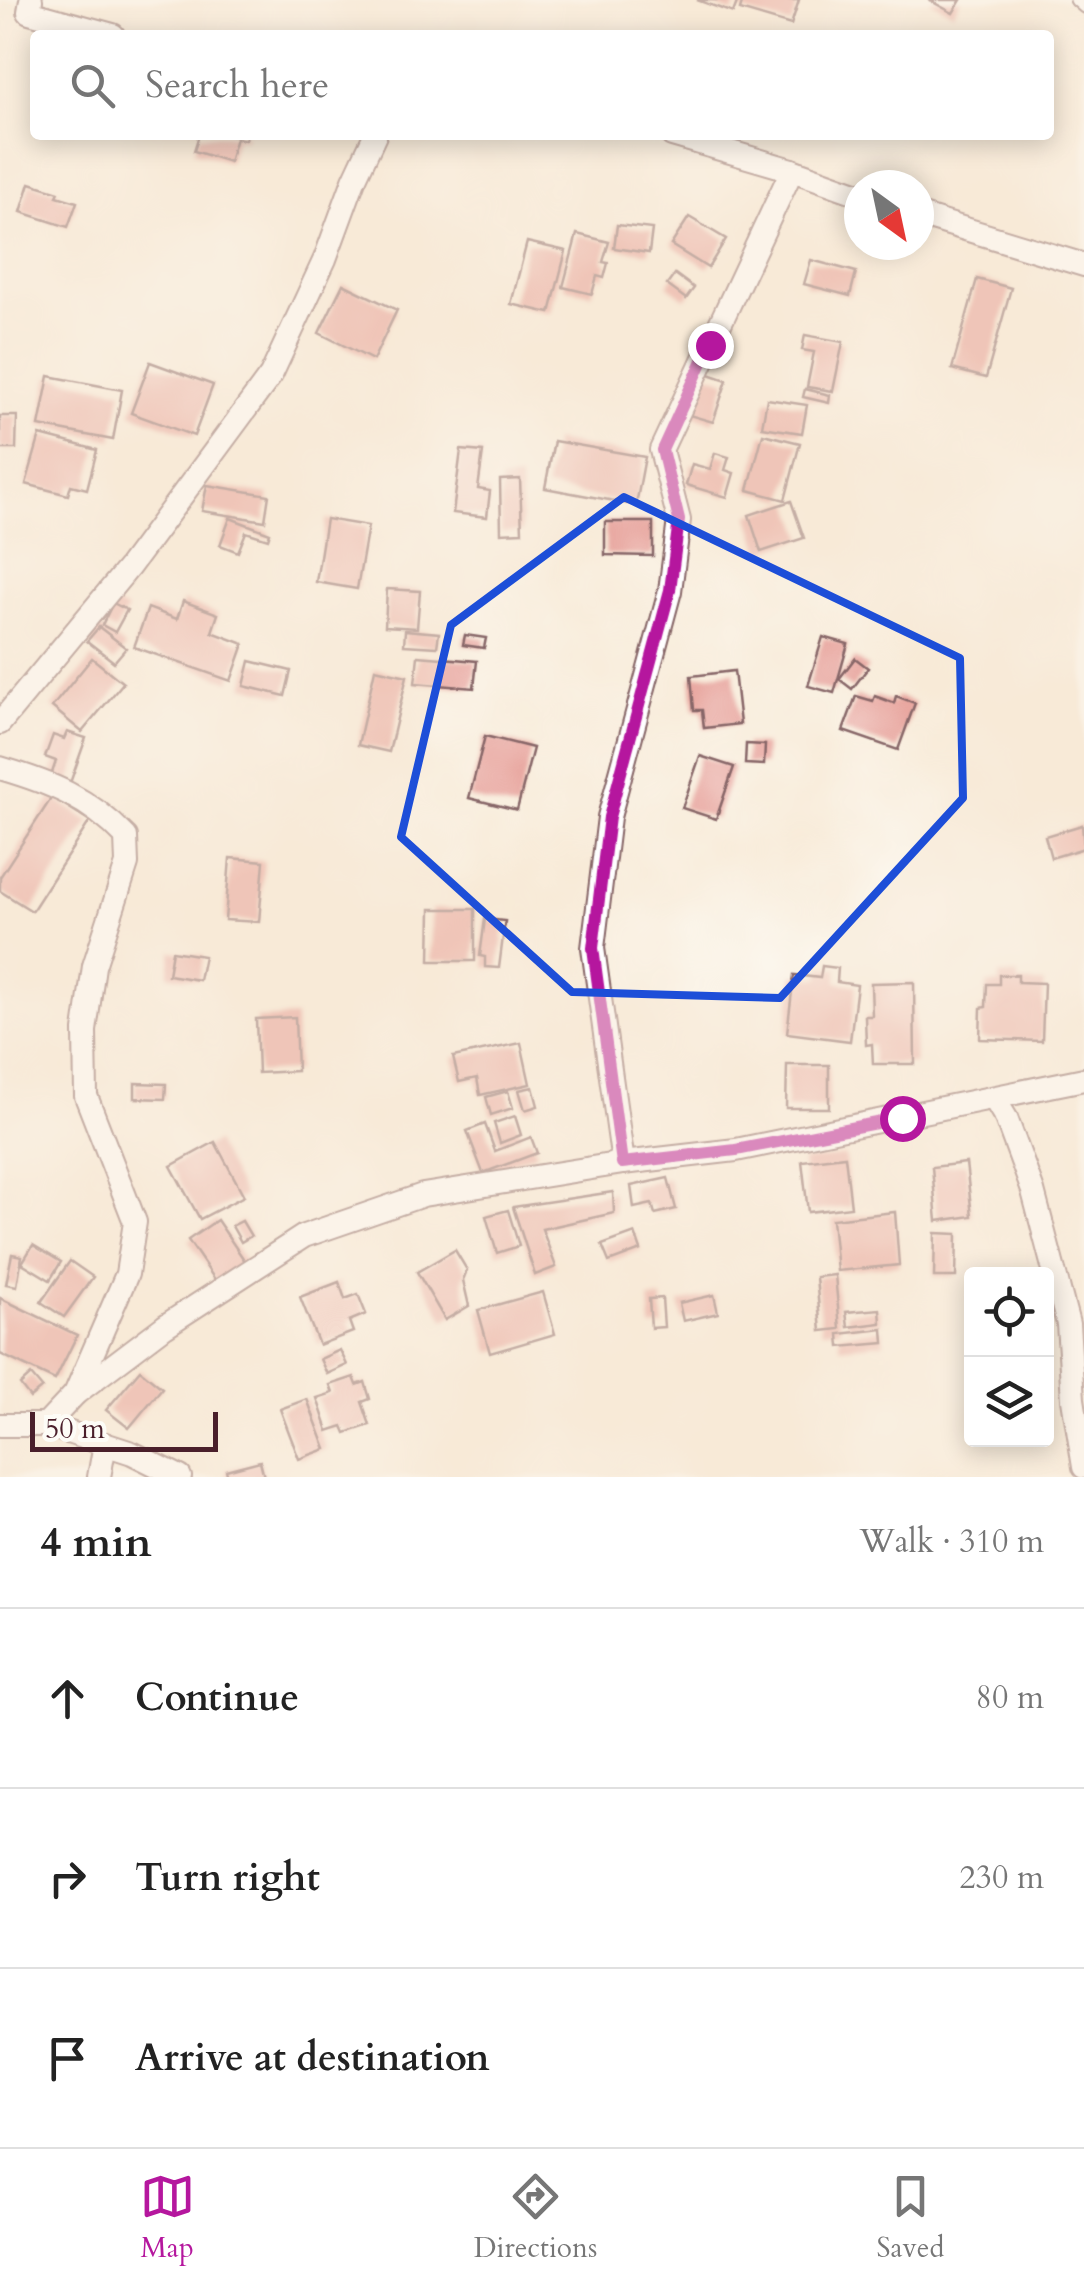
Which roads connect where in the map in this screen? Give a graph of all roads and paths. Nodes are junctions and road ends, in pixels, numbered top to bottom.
1 (30, 0) edge
2 (1076, 0) edge
3 (1084, 7) edge
4 (95, 30) edge
5 (373, 140) edge
6 (689, 140) edge
7 (792, 170) junction
8 (844, 189) edge
9 (934, 219) edge
10 (1084, 264) edge
11 (0, 723) edge
12 (0, 768) edge
13 (1084, 1078) edge
14 (994, 1098) junction
15 (622, 1163) junction
16 (76, 1394) junction
17 (0, 1425) edge
18 (46, 1425) junction
19 (106, 1444) junction
20 (1084, 1467) edge
21 (99, 1477) edge
22 (180, 1477) edge

1 - 4 street
2 - 3 lane
5 - 11 street
6 - 7 street
7 - 8 street
7 - 15 street
9 - 10 street
12 - 16 street
13 - 14 street
14 - 15 street
14 - 20 street
15 - 16 street
16 - 18 street
17 - 18 street
18 - 19 street
19 - 21 street
19 - 22 street

